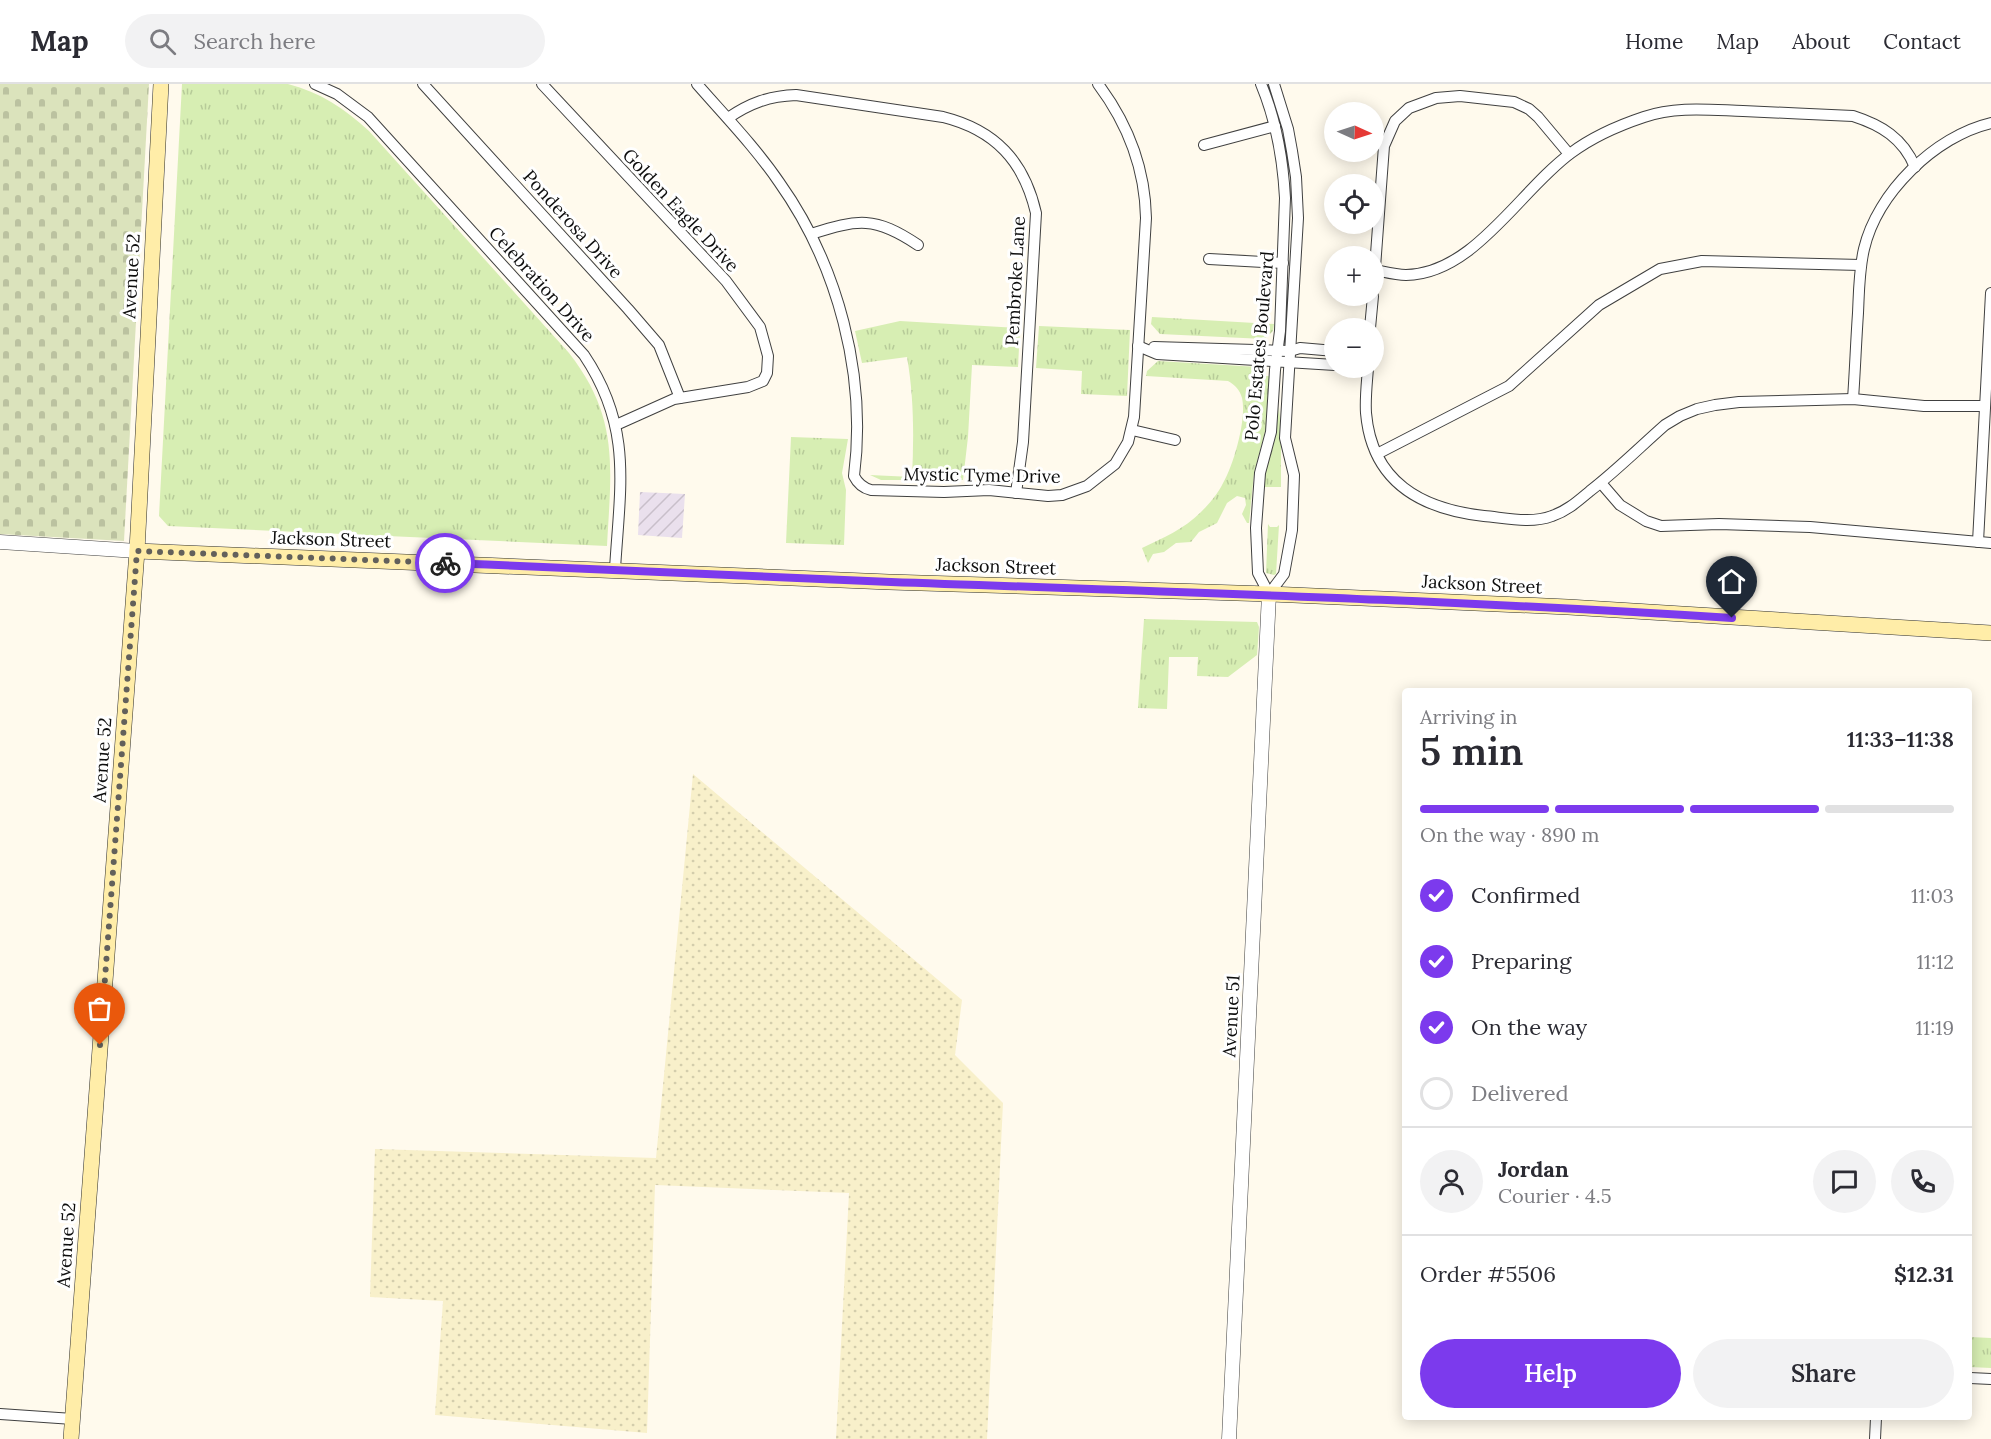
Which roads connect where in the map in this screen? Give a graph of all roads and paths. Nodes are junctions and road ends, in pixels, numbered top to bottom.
1 (161, 84) edge
2 (315, 84) edge
3 (423, 84) edge
4 (542, 84) edge
5 (697, 84) edge
6 (1098, 84) edge
7 (1261, 84) edge
8 (1274, 84) edge
9 (728, 118) junction
10 (1991, 123) edge
11 (1275, 126) junction
12 (1204, 145) dead end
13 (1569, 154) junction
14 (1915, 167) junction
15 (811, 234) junction
16 (918, 245) dead end
17 (1376, 246) edge
18 (1209, 259) dead end
19 (1283, 263) junction
20 (1861, 265) junction
21 (1384, 275) edge
22 (1991, 293) edge
23 (1138, 346) junction
24 (1324, 350) edge
25 (1277, 356) junction
26 (1290, 356) junction
27 (1324, 363) edge
28 (1368, 378) edge
29 (680, 398) junction
30 (1853, 399) junction
31 (1985, 406) junction
32 (616, 425) junction
33 (1132, 430) junction
34 (1175, 440) dead end
35 (1377, 454) junction
36 (1601, 483) junction
37 (1016, 493) junction
38 (0, 542) edge
39 (1978, 542) junction
40 (1991, 543) edge
41 (137, 551) junction
42 (615, 569) junction
43 (1269, 594) junction
44 (1991, 633) edge
45 (1972, 1378) edge
46 (1991, 1379) edge
47 (0, 1414) edge
48 (73, 1419) junction
49 (1876, 1420) edge
50 (71, 1439) edge
51 (1228, 1439) edge
52 (1875, 1439) edge

1 - 41 main road, Avenue 52
2 - 32 street, Celebration Drive
3 - 29 street, Ponderosa Drive
4 - 29 street, Golden Eagle Drive
5 - 9 street
6 - 23 street, Mystic Tyme Drive
7 - 11 street, Polo Estates Boulevard
8 - 26 street, Polo Estates Boulevard
9 - 15 street
9 - 37 street, Pembroke Lane
10 - 14 street
11 - 12 street
11 - 19 street, Polo Estates Boulevard
13 - 14 street
13 - 17 street
13 - 21 street
14 - 20 street
15 - 16 street
15 - 37 street, Mystic Tyme Drive
18 - 19 street
19 - 25 street, Polo Estates Boulevard
20 - 30 street
20 - 35 street
22 - 31 street
23 - 25 street
23 - 33 street, Mystic Tyme Drive
24 - 26 street
25 - 26 street
25 - 43 street, Polo Estates Boulevard
26 - 27 street
26 - 43 street, Polo Estates Boulevard
28 - 35 street
29 - 32 street
30 - 31 street
30 - 36 street
31 - 39 street
32 - 42 street, Celebration Drive
33 - 34 street
33 - 37 street, Mystic Tyme Drive
35 - 36 street
36 - 39 street
38 - 41 street, Jackson Street
39 - 40 street
41 - 42 main road, Jackson Street
41 - 48 main road, Avenue 52
42 - 43 main road, Jackson Street
43 - 44 main road, Jackson Street
43 - 51 street, Avenue 51
45 - 46 street
47 - 48 street
48 - 50 main road, Avenue 52
49 - 52 street

